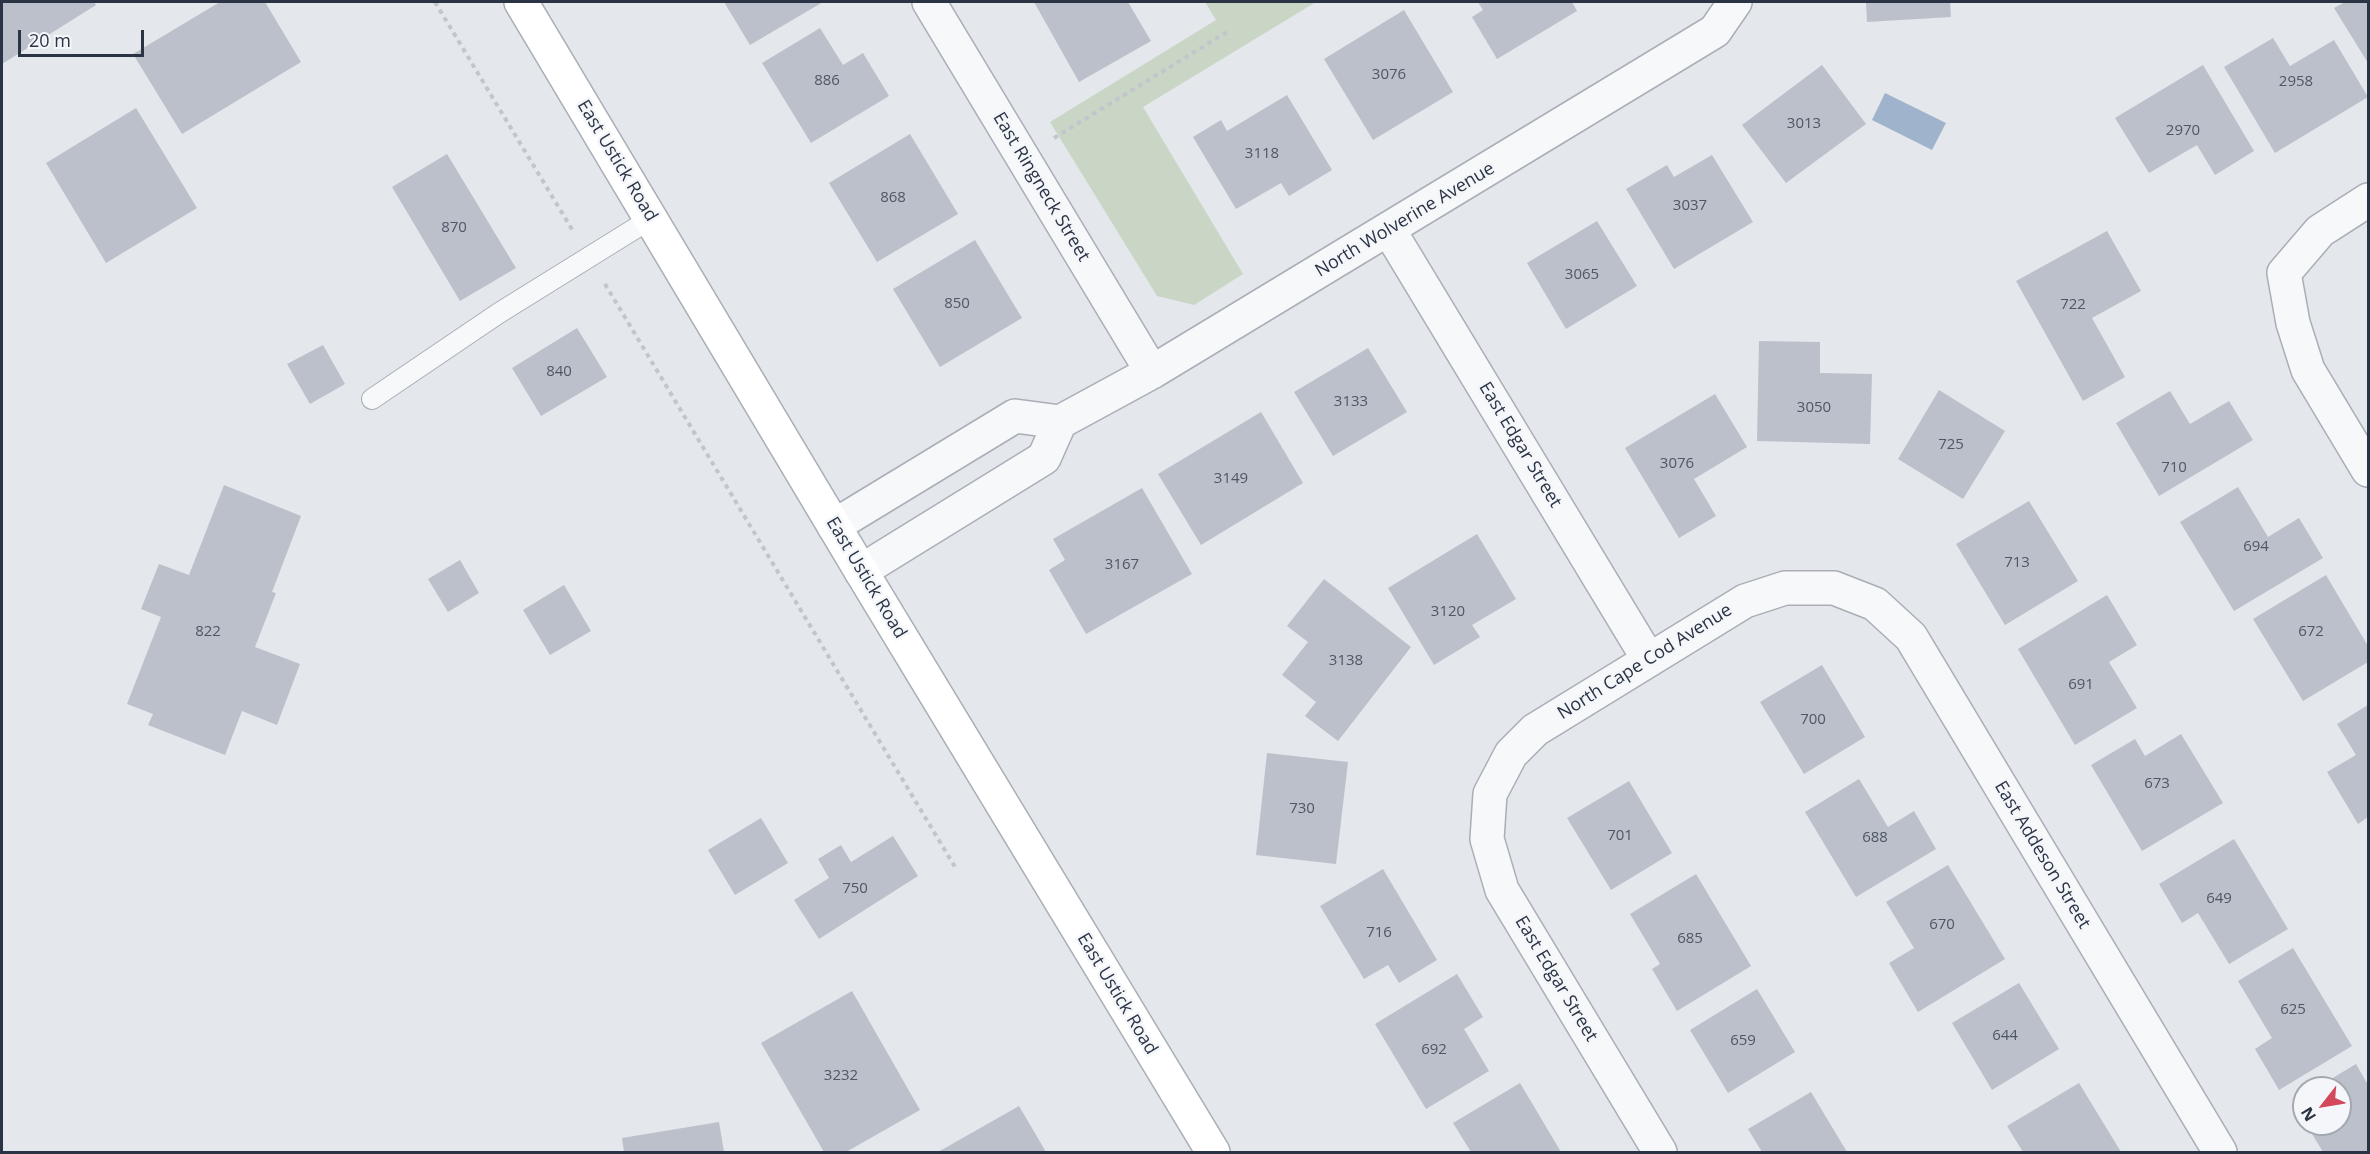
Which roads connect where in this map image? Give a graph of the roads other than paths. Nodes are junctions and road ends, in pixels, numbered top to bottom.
1 (521, 2) edge
2 (929, 2) edge
3 (1735, 2) edge
4 (2368, 200) edge
5 (652, 218) junction
6 (1389, 230) junction
7 (1152, 372) junction
8 (372, 399) dead end
9 (1060, 423) junction
10 (2368, 470) edge
11 (834, 526) junction
12 (861, 572) junction
13 (1834, 588) joint
14 (1649, 660) junction
15 (1490, 794) joint
16 (1213, 1152) edge
17 (1660, 1152) edge
18 (2220, 1152) edge

1 - 5 main road, East Ustick Road
2 - 7 street, East Ringneck Street
3 - 6 street, North Wolverine Avenue
4 - 10 street
5 - 8 lane
5 - 11 main road, East Ustick Road
6 - 7 street, North Wolverine Avenue
6 - 14 street, East Edgar Street
7 - 9 street, North Wolverine Avenue
9 - 11 street
9 - 12 street
11 - 12 main road, East Ustick Road
12 - 16 main road, East Ustick Road
13 - 14 street, North Cape Cod Avenue
13 - 18 street, East Addeson Street
14 - 15 street, North Cape Cod Avenue
15 - 17 street, East Edgar Street

